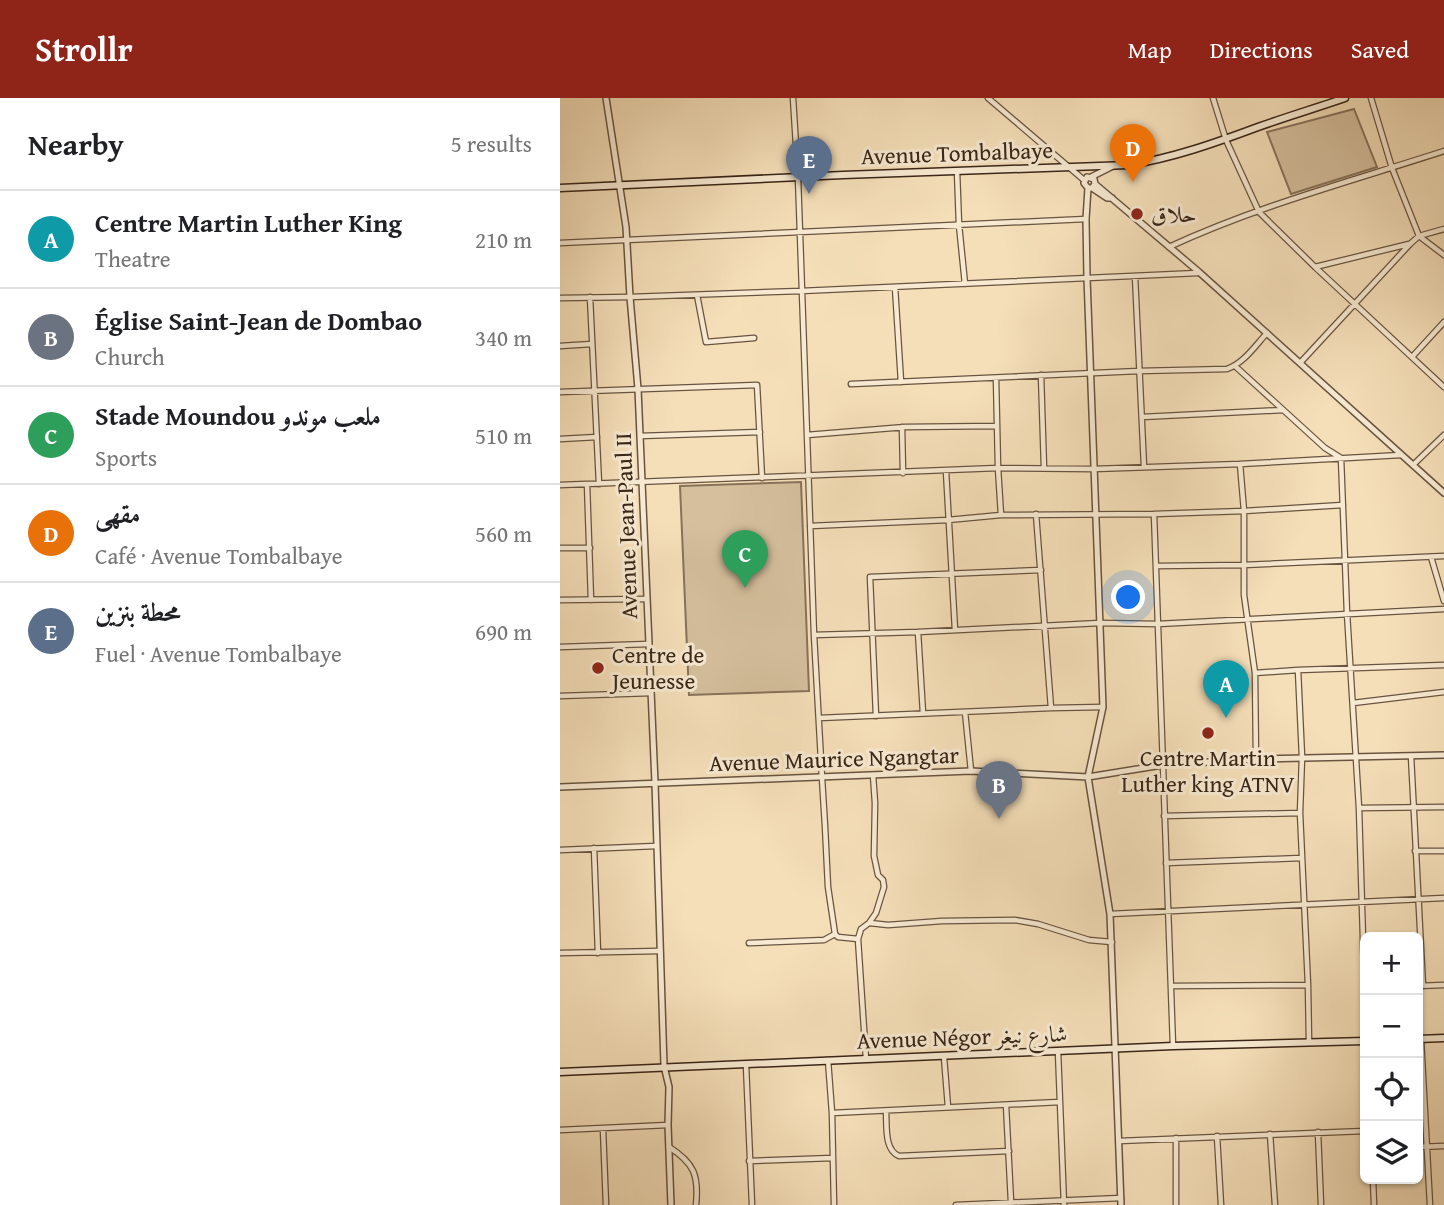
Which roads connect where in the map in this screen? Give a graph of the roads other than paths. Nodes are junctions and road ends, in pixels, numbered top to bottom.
1 (606, 98) edge
2 (793, 98) edge
3 (988, 98) edge
4 (1213, 98) edge
5 (1345, 98) edge
6 (1371, 98) edge
7 (1226, 140) junction
8 (1444, 151) edge
9 (1068, 167) junction
10 (1110, 168) junction
11 (1392, 168) junction
12 (957, 171) junction
13 (798, 177) junction
14 (1091, 183) junction
15 (620, 185) junction
16 (560, 188) edge
17 (1259, 212) junction
18 (1086, 219) junction
19 (959, 225) junction
20 (1444, 229) edge
21 (799, 233) junction
22 (1419, 236) junction
23 (628, 241) junction
24 (560, 243) edge
25 (1410, 244) junction
26 (1168, 248) junction
27 (1444, 255) edge
28 (1315, 267) junction
29 (1199, 272) junction
30 (1135, 276) junction
31 (1087, 278) junction
32 (965, 284) junction
33 (895, 287) junction
34 (802, 291) junction
35 (697, 295) junction
36 (590, 297) junction
37 (630, 297) junction
38 (560, 298) edge
39 (1355, 303) junction
40 (1444, 322) edge
41 (1266, 333) junction
42 (754, 338) dead end
43 (592, 344) junction
44 (560, 345) edge
45 (1412, 357) junction
46 (1300, 363) junction
47 (1235, 366) junction
48 (1139, 371) junction
49 (1090, 373) junction
50 (1041, 375) junction
51 (996, 378) junction
52 (901, 382) junction
53 (851, 384) dead end
54 (1444, 387) edge
55 (638, 389) junction
56 (594, 390) junction
57 (560, 392) edge
58 (1284, 410) junction
59 (1142, 417) junction
60 (997, 426) junction
61 (902, 427) junction
62 (760, 432) junction
63 (807, 435) junction
64 (1444, 435) edge
65 (640, 436) junction
66 (597, 437) junction
67 (560, 439) edge
68 (1401, 455) junction
69 (1341, 458) junction
70 (1240, 464) junction
71 (1413, 466) junction
72 (1144, 467) junction
73 (998, 468) junction
74 (1044, 468) junction
75 (1094, 468) junction
76 (946, 470) junction
77 (902, 473) junction
78 (808, 477) junction
79 (762, 478) junction
80 (641, 482) junction
81 (587, 484) junction
82 (599, 484) junction
83 (560, 485) edge
84 (1444, 493) edge
85 (1343, 505) junction
86 (1244, 511) junction
87 (1001, 514) junction
88 (1036, 514) junction
89 (1095, 514) junction
90 (1154, 514) junction
91 (948, 520) junction
92 (810, 526) junction
93 (560, 548) edge
94 (590, 548) junction
95 (1444, 556) edge
96 (1431, 557) junction
97 (1345, 560) junction
98 (1244, 565) junction
99 (1156, 566) junction
100 (1041, 570) junction
101 (951, 574) junction
102 (646, 599) junction
103 (560, 600) edge
104 (592, 600) junction
105 (1444, 601) edge
106 (1444, 610) edge
107 (1348, 613) junction
108 (1247, 619) junction
109 (1100, 624) junction
110 (1158, 624) junction
111 (1046, 626) junction
112 (955, 630) junction
113 (918, 632) junction
114 (872, 634) junction
115 (814, 635) junction
116 (649, 644) junction
117 (560, 647) edge
118 (1444, 665) edge
119 (1351, 668) junction
120 (1298, 670) junction
121 (1255, 673) junction
122 (1444, 692) edge
123 (651, 693) junction
124 (560, 696) edge
125 (1353, 703) junction
126 (1102, 707) junction
127 (1051, 708) junction
128 (965, 712) junction
129 (923, 713) junction
130 (876, 716) junction
131 (818, 718) junction
132 (1411, 755) junction
133 (1444, 755) edge
134 (1356, 757) junction
135 (1302, 758) junction
136 (1256, 759) junction
137 (1162, 765) junction
138 (971, 771) junction
139 (873, 775) junction
140 (1088, 777) junction
141 (821, 778) junction
142 (655, 783) junction
143 (560, 788) edge
144 (1444, 807) edge
145 (1359, 808) junction
146 (1413, 808) junction
147 (1300, 813) junction
148 (1164, 816) junction
149 (656, 846) junction
150 (594, 848) junction
151 (560, 850) edge
152 (1444, 851) edge
153 (1415, 852) junction
154 (1302, 858) junction
155 (1166, 863) junction
156 (1444, 898) edge
157 (1418, 899) junction
158 (1361, 901) junction
159 (1304, 904) junction
160 (1168, 912) junction
161 (1110, 914) junction
162 (869, 923) junction
163 (1362, 932) edge
164 (1419, 932) edge
165 (835, 934) junction
166 (858, 939) junction
167 (1112, 942) junction
168 (749, 943) dead end
169 (659, 951) junction
170 (560, 953) edge
171 (598, 953) junction
172 (1308, 985) junction
173 (1444, 985) edge
174 (1172, 986) junction
175 (1423, 986) edge
176 (1444, 1038) edge
177 (1423, 1039) edge
178 (1360, 1041) edge
179 (1309, 1042) junction
180 (1173, 1046) junction
181 (1116, 1048) junction
182 (1058, 1051) junction
183 (944, 1057) junction
184 (1421, 1058) edge
185 (866, 1059) junction
186 (828, 1060) junction
187 (746, 1065) junction
188 (664, 1066) junction
189 (560, 1072) edge
190 (1060, 1102) junction
191 (1006, 1105) junction
192 (948, 1107) junction
193 (886, 1111) junction
194 (832, 1112) junction
195 (668, 1125) junction
196 (603, 1129) junction
197 (560, 1130) edge
198 (1360, 1131) edge
199 (1318, 1132) junction
200 (1270, 1134) junction
201 (1217, 1136) junction
202 (1175, 1138) junction
203 (1119, 1141) junction
204 (1423, 1146) edge
205 (1427, 1146) junction
206 (1444, 1146) edge
207 (669, 1147) junction
208 (1009, 1151) junction
209 (833, 1158) junction
210 (749, 1161) junction
211 (1373, 1184) edge
212 (1011, 1202) junction
213 (1064, 1202) edge
214 (1121, 1202) edge
215 (606, 1205) edge
216 (671, 1205) edge
217 (696, 1205) edge
218 (752, 1205) edge
219 (834, 1205) edge
220 (956, 1205) edge
221 (963, 1205) edge
222 (1176, 1205) edge
223 (1221, 1205) edge
224 (1275, 1205) edge
225 (1321, 1205) edge
226 (1374, 1205) edge
227 (1430, 1205) edge

1 - 15 street, Avenue Jean-Paul II
2 - 13 street
3 - 9 street
4 - 7 street
5 - 7 main road, Avenue Tombalbaye
6 - 11 street
7 - 10 main road, Avenue Tombalbaye
7 - 17 street
8 - 11 street
9 - 10 main road, Avenue Tombalbaye
9 - 12 main road, Avenue Tombalbaye
9 - 14 street
10 - 14 street
11 - 17 street
11 - 22 street
12 - 13 main road, Avenue Tombalbaye
12 - 19 street
13 - 15 main road, Avenue Tombalbaye
13 - 21 street
14 - 18 street
14 - 26 street
15 - 16 main road, Avenue Tombalbaye
15 - 23 street, Avenue Jean-Paul II
17 - 26 street
17 - 28 street
18 - 19 street
18 - 31 street
19 - 21 street
19 - 32 street
20 - 22 street
21 - 23 street
21 - 34 street
22 - 25 street
22 - 27 street
23 - 24 street
23 - 37 street, Avenue Jean-Paul II
25 - 28 street
25 - 39 street
26 - 29 street
28 - 39 street
29 - 30 street
29 - 41 street
30 - 31 street
30 - 48 street
31 - 32 street
31 - 49 street
32 - 33 street
33 - 34 street
33 - 52 street
34 - 35 street
34 - 63 street
35 - 37 street
35 - 42 street
36 - 37 street
36 - 38 street
36 - 43 street
37 - 55 street, Avenue Jean-Paul II
39 - 45 street
39 - 46 street
40 - 45 street
41 - 46 street
41 - 47 street
43 - 44 street
43 - 56 street
45 - 54 street
46 - 68 street
47 - 48 street
47 - 58 street
48 - 49 street
48 - 59 street
49 - 50 street
49 - 75 street
50 - 51 street
50 - 74 street
51 - 52 street
51 - 60 street
52 - 53 street
55 - 56 street
55 - 62 street
55 - 65 street, Avenue Jean-Paul II
56 - 57 street
56 - 66 street
58 - 59 street
58 - 69 street
59 - 72 street
60 - 61 street
60 - 73 street
61 - 63 street
61 - 77 street
62 - 65 street
62 - 79 street
63 - 78 street
64 - 71 street
65 - 80 street, Avenue Jean-Paul II
66 - 67 street
66 - 82 street
68 - 69 street
68 - 71 street
69 - 70 street
69 - 85 street
70 - 72 street
70 - 86 street
71 - 84 street
72 - 75 street
73 - 74 street
73 - 76 street
73 - 87 street
74 - 75 street
75 - 89 street
76 - 77 street
76 - 91 street
77 - 78 street
78 - 79 street
78 - 92 street
79 - 80 street
80 - 82 street
80 - 102 street, Avenue Jean-Paul II
81 - 82 street
81 - 83 street
81 - 94 street
85 - 86 street
85 - 97 street
86 - 90 street
86 - 98 street
87 - 88 street
87 - 91 street
88 - 89 street
88 - 100 street
89 - 90 street
89 - 109 street
90 - 99 street
91 - 92 street
91 - 101 street
92 - 115 street
93 - 94 street
94 - 104 street
95 - 96 street
96 - 97 street
96 - 105 street
97 - 98 street
97 - 107 street
98 - 99 street
98 - 108 street
99 - 110 street
100 - 101 street
100 - 111 street
101 - 112 street
101 - 114 street
102 - 104 street
102 - 116 street, Avenue Jean-Paul II
103 - 104 street
106 - 107 street
107 - 108 street
107 - 119 street
108 - 110 street
108 - 121 street
109 - 110 street
109 - 111 street
109 - 126 street
110 - 137 street
111 - 112 street
111 - 127 street
112 - 113 street
113 - 114 street
113 - 129 street
114 - 115 street
114 - 130 street
115 - 131 street
116 - 117 street
116 - 123 street, Avenue Jean-Paul II
118 - 119 street
119 - 120 street
119 - 125 street
120 - 121 street
120 - 135 street
121 - 136 street
122 - 125 street
123 - 124 street
123 - 142 street, Avenue Jean-Paul II
125 - 134 street
126 - 127 street
126 - 140 street
127 - 128 street
128 - 129 street
128 - 138 street
129 - 130 street
130 - 131 street
131 - 141 street
132 - 133 street, Avenue Maurice Ngangtar
132 - 134 street, Avenue Maurice Ngangtar
132 - 146 street
134 - 135 street, Avenue Maurice Ngangtar
134 - 145 street
135 - 136 street, Avenue Maurice Ngangtar
135 - 147 street
136 - 137 street, Avenue Maurice Ngangtar
137 - 140 street, Avenue Maurice Ngangtar
137 - 148 street
138 - 139 street, Avenue Maurice Ngangtar
138 - 140 street, Avenue Maurice Ngangtar
139 - 141 street, Avenue Maurice Ngangtar
139 - 162 street
140 - 161 street
141 - 142 street, Avenue Maurice Ngangtar
141 - 165 street
142 - 143 street, Avenue Maurice Ngangtar
142 - 149 street, Avenue Jean-Paul II
144 - 146 street
145 - 146 street
145 - 158 street
146 - 153 street
147 - 148 street
147 - 154 street
148 - 155 street
149 - 150 street
149 - 169 street, Avenue Jean-Paul II
150 - 151 street
150 - 171 street
152 - 153 street
153 - 157 street
154 - 155 street
154 - 159 street
155 - 160 street
156 - 157 street
157 - 158 street
157 - 164 street
158 - 159 street
158 - 163 street
159 - 160 street
159 - 172 street
160 - 161 street
160 - 174 street
161 - 167 street
162 - 166 street
162 - 167 street
165 - 166 street
165 - 168 street
166 - 185 street
167 - 181 street
169 - 171 street
169 - 188 street, Avenue Jean-Paul II
170 - 171 street
172 - 174 street
172 - 179 street
173 - 175 street
174 - 180 street
176 - 177 main road
178 - 179 main road, Avenue Négor شارع نيغر
179 - 180 main road, Avenue Négor شارع نيغر
180 - 181 main road, Avenue Négor شارع نيغر
181 - 182 main road, Avenue Négor شارع نيغر
181 - 203 street
182 - 183 main road, Avenue Négor شارع نيغر
182 - 190 street
183 - 185 main road, Avenue Négor شارع نيغر
183 - 192 street
184 - 205 street
185 - 186 main road, Avenue Négor شارع نيغر
186 - 187 main road, Avenue Négor شارع نيغر
186 - 194 street
187 - 188 main road, Avenue Négor شارع نيغر
187 - 210 street
188 - 189 main road, Avenue Négor شارع نيغر
188 - 195 street, Avenue Jean-Paul II
190 - 191 street
190 - 213 street
191 - 192 street
191 - 208 street
192 - 193 street
193 - 194 street
193 - 208 street
194 - 209 street
195 - 196 street
195 - 207 street, Avenue Jean-Paul II
196 - 197 street
196 - 215 street
198 - 199 street
199 - 200 street
199 - 225 street
200 - 201 street
200 - 224 street
201 - 202 street
201 - 223 street
202 - 203 street
202 - 222 street
203 - 214 street
204 - 205 street
205 - 206 street
205 - 227 street
207 - 216 street, Avenue Jean-Paul II
207 - 217 street
208 - 212 street
209 - 210 street
209 - 219 street
210 - 218 street
211 - 226 street
212 - 213 street
212 - 221 street
213 - 214 street
220 - 221 street

